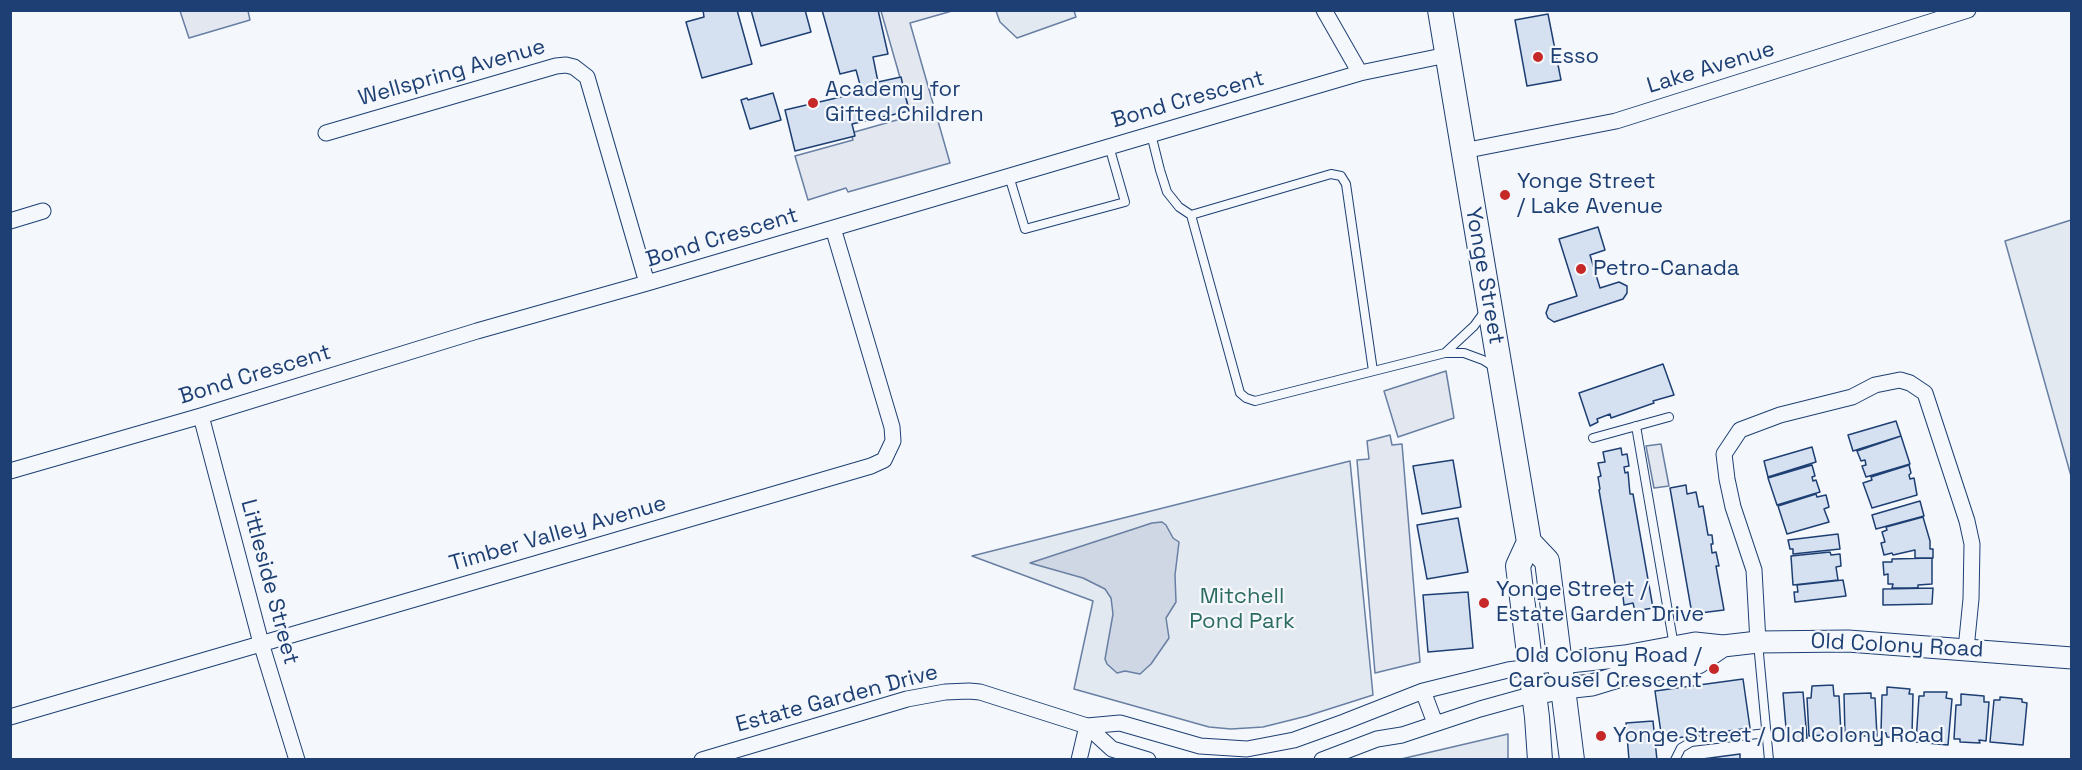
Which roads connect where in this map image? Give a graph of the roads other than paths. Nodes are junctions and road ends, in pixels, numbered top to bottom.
1 (1324, 10) edge
2 (1440, 10) edge
3 (1968, 10) edge
4 (1448, 55) junction
5 (1360, 73) junction
6 (326, 132) dead end
7 (1151, 134) junction
8 (1109, 146) junction
9 (1463, 150) junction
10 (1009, 176) junction
11 (43, 212) dead end
12 (1191, 215) junction
13 (10, 221) edge
14 (833, 228) junction
15 (647, 284) junction
16 (1489, 305) junction
17 (1445, 353) junction
18 (1500, 370) junction
19 (1373, 371) junction
20 (201, 416) junction
21 (1669, 417) dead end
22 (1636, 426) junction
23 (1593, 438) dead end
24 (10, 471) edge
25 (1529, 542) junction
26 (1758, 642) junction
27 (261, 644) junction
28 (1674, 646) junction
29 (1723, 646) junction
30 (1966, 649) junction
31 (2072, 658) edge
32 (1560, 663) junction
33 (1531, 666) junction
34 (1564, 688) junction
35 (1423, 690) junction
36 (1534, 694) junction
37 (10, 717) edge
38 (1435, 723) junction
39 (1087, 726) junction
40 (1766, 733) junction
41 (297, 759) edge
42 (702, 759) edge
43 (1079, 759) edge
44 (1148, 759) edge
45 (1322, 759) edge
46 (1540, 759) edge
47 (1572, 759) edge
48 (1675, 759) edge
49 (1769, 759) edge

1 - 5 street
2 - 4 main road, Yonge Street
3 - 9 street, Lake Avenue
4 - 5 street, Bond Crescent
4 - 9 main road, Yonge Street
5 - 7 street, Bond Crescent
6 - 15 street, Wellspring Avenue
7 - 8 street, Bond Crescent
7 - 12 lane
8 - 10 street, Bond Crescent
8 - 10 lane
9 - 16 main road, Yonge Street
10 - 14 street, Bond Crescent
11 - 13 street
12 - 19 lane
12 - 19 lane
14 - 15 street, Bond Crescent
14 - 27 street, Timber Valley Avenue
15 - 20 street, Bond Crescent
16 - 17 lane
16 - 18 main road, Yonge Street
17 - 18 lane
17 - 19 lane
18 - 25 main road, Yonge Street
20 - 24 street, Bond Crescent
20 - 27 street, Littleside Street
21 - 22 lane
22 - 23 lane
22 - 28 lane
25 - 32 main road, Yonge Street
25 - 33 main road
26 - 29 street, Old Colony Road
26 - 30 street, Old Colony Road
26 - 30 street
26 - 40 lane
27 - 37 street, Timber Valley Avenue
27 - 41 street, Littleside Street
28 - 29 street, Old Colony Road
28 - 32 street, Old Colony Road
29 - 34 street, Old Colony Road
30 - 31 street, Old Colony Road
32 - 33 street, Estate Garden Drive
32 - 34 main road, Yonge Street
33 - 35 street, Estate Garden Drive
33 - 36 main road
34 - 36 street, Old Colony Road
34 - 47 main road, Yonge Street
35 - 38 street
35 - 39 street, Estate Garden Drive
36 - 38 street
36 - 46 main road
38 - 45 street
39 - 42 street, Estate Garden Drive
39 - 43 street
39 - 44 street, Estate Garden Drive
40 - 48 lane
40 - 49 lane

